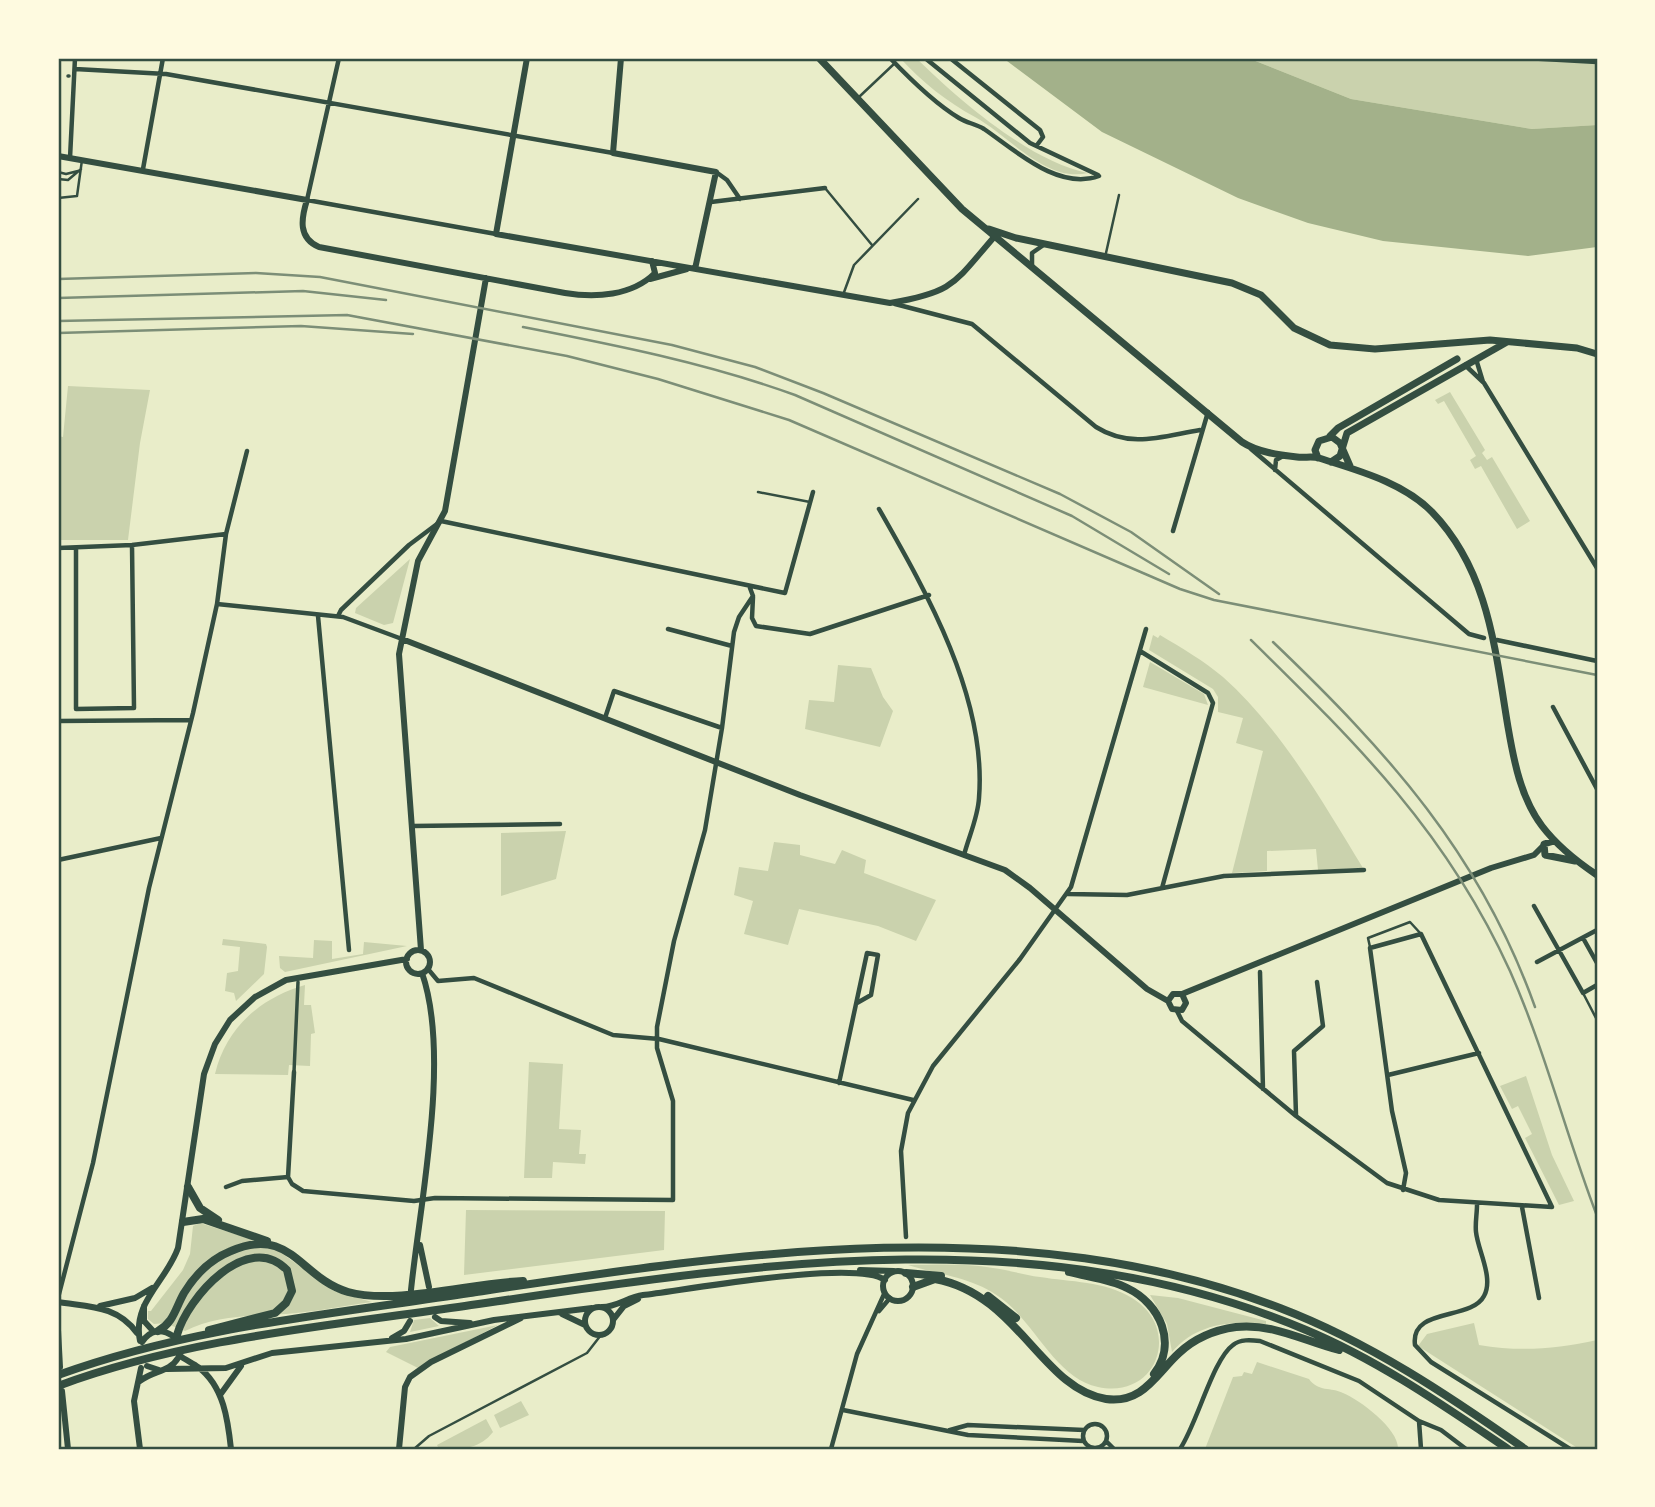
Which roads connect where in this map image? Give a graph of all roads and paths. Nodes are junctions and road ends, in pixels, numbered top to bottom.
1 (75, 58) edge
2 (163, 58) edge
3 (339, 58) edge
4 (527, 58) edge
5 (621, 58) edge
6 (819, 58) edge
7 (890, 58) edge
8 (925, 58) edge
9 (950, 58) edge
10 (1525, 58) edge
11 (1597, 62) edge
12 (895, 63) junction
13 (75, 69) junction
14 (160, 73) junction
15 (858, 98) junction
16 (328, 102) junction
17 (514, 135) junction
18 (1037, 145) junction
19 (613, 153) junction
20 (58, 156) edge
21 (70, 158) junction
22 (82, 160) junction
23 (81, 169) junction
24 (144, 169) junction
25 (58, 172) edge
26 (716, 172) junction
27 (58, 179) edge
28 (825, 188) joint
29 (1119, 195) dead end
30 (58, 198) edge
31 (740, 199) junction
32 (918, 199) dead end
33 (307, 200) junction
34 (711, 202) junction
35 (988, 229) junction
36 (496, 234) junction
37 (995, 236) junction
38 (1046, 244) junction
39 (872, 246) junction
40 (1105, 256) junction
41 (652, 261) junction
42 (693, 268) junction
43 (1033, 268) junction
44 (648, 279) junction
45 (485, 281) junction
46 (843, 295) junction
47 (890, 303) junction
48 (1466, 342) junction
49 (1508, 342) junction
50 (1597, 354) edge
51 (1457, 359) junction
52 (1476, 359) junction
53 (1464, 364) junction
54 (1484, 383) junction
55 (1208, 412) junction
56 (1200, 430) junction
57 (1330, 436) junction
58 (1249, 446) junction
59 (1342, 450) junction
60 (247, 451) dead end
61 (1284, 455) junction
62 (1318, 458) junction
63 (1331, 462) junction
64 (1354, 470) junction
65 (1275, 471) junction
66 (758, 492) dead end
67 (813, 492) dead end
68 (810, 502) junction
69 (879, 509) dead end
70 (441, 521) junction
71 (1172, 531) dead end
72 (226, 534) junction
73 (132, 545) junction
74 (58, 548) edge
75 (76, 548) junction
76 (1597, 568) edge
77 (750, 588) junction
78 (929, 595) junction
79 (753, 596) junction
80 (217, 604) junction
81 (318, 616) junction
82 (338, 617) junction
83 (668, 629) dead end
84 (1146, 629) dead end
85 (1488, 635) junction
86 (401, 639) junction
87 (1497, 640) dead end
88 (732, 646) junction
89 (1140, 650) junction
90 (1597, 661) edge
91 (1553, 706) dead end
92 (605, 718) junction
93 (191, 720) junction
94 (58, 721) edge
95 (722, 728) junction
96 (717, 762) junction
97 (1597, 789) edge
98 (560, 824) dead end
99 (1541, 824) junction
100 (413, 826) junction
101 (161, 838) junction
102 (1557, 843) junction
103 (1543, 845) junction
104 (964, 855) junction
105 (1551, 857) junction
106 (1525, 858) junction
107 (58, 860) edge
108 (1579, 862) junction
109 (1364, 870) dead end
110 (1597, 875) edge
111 (1162, 888) junction
112 (1068, 894) junction
113 (1534, 906) dead end
114 (1056, 910) junction
115 (1597, 930) edge
116 (1421, 934) junction
117 (1583, 938) junction
118 (1370, 948) junction
119 (349, 950) dead end
120 (421, 950) junction
121 (1559, 951) junction
122 (407, 959) junction
123 (1537, 962) dead end
124 (1597, 963) edge
125 (425, 971) junction
126 (1260, 972) dead end
127 (298, 982) dead end
128 (1317, 982) dead end
129 (1597, 985) edge
130 (1583, 993) junction
131 (1182, 995) junction
132 (1168, 1001) junction
133 (857, 1003) junction
134 (1177, 1011) junction
135 (1597, 1020) edge
136 (656, 1039) junction
137 (1479, 1053) junction
138 (294, 1072) joint
139 (1388, 1074) junction
140 (839, 1083) junction
141 (1263, 1089) junction
142 (913, 1100) junction
143 (1296, 1116) junction
144 (288, 1177) junction
145 (188, 1187) junction
146 (226, 1187) dead end
147 (1403, 1190) junction
148 (422, 1200) junction
149 (1477, 1205) junction
150 (1522, 1207) junction
151 (183, 1222) junction
152 (230, 1227) junction
153 (906, 1237) dead end
154 (419, 1240) junction
155 (276, 1244) junction
156 (1032, 1263) junction
157 (895, 1271) junction
158 (851, 1272) junction
159 (906, 1273) junction
160 (568, 1278) junction
161 (884, 1280) junction
162 (156, 1286) junction
163 (429, 1287) dead end
164 (913, 1287) junction
165 (411, 1290) dead end
166 (885, 1292) junction
167 (653, 1295) junction
168 (890, 1298) junction
169 (1539, 1298) dead end
170 (58, 1300) edge
171 (144, 1305) junction
172 (98, 1307) junction
173 (602, 1307) junction
174 (592, 1308) junction
175 (550, 1311) junction
176 (876, 1314) junction
177 (525, 1315) junction
178 (435, 1317) dead end
179 (613, 1320) junction
180 (410, 1321) dead end
181 (475, 1324) junction
182 (585, 1325) junction
183 (58, 1330) edge
184 (156, 1331) junction
185 (601, 1335) junction
186 (178, 1337) junction
187 (141, 1340) junction
188 (382, 1342) junction
189 (1356, 1354) junction
190 (245, 1362) junction
191 (200, 1368) junction
192 (164, 1370) junction
193 (59, 1371) edge
194 (139, 1382) junction
195 (60, 1389) edge
196 (220, 1395) junction
197 (843, 1410) junction
198 (1419, 1420) junction
199 (950, 1430) junction
200 (1084, 1430) junction
201 (1083, 1441) junction
202 (1106, 1441) junction
203 (68, 1449) edge
204 (140, 1449) edge
205 (231, 1449) edge
206 (399, 1449) edge
207 (414, 1449) edge
208 (831, 1449) edge
209 (1114, 1449) edge
210 (1180, 1449) edge
211 (1421, 1449) edge
212 (1466, 1449) edge
213 (1508, 1449) edge
214 (1525, 1449) edge
215 (1570, 1449) edge

1 - 13 street
2 - 14 street
3 - 16 street
4 - 17 street
5 - 19 street
6 - 15 main road
7 - 12 street
8 - 18 street
9 - 18 street
10 - 11 street
12 - 15 lane
12 - 18 street
13 - 14 street
13 - 21 street
14 - 16 street
14 - 24 street
15 - 35 main road
16 - 17 street
16 - 33 street
17 - 19 street
17 - 36 street
19 - 26 street
20 - 21 street
21 - 22 street
22 - 23 lane
22 - 24 street
23 - 25 lane
23 - 27 lane
23 - 30 lane
24 - 33 street
26 - 31 street
26 - 34 street
28 - 31 street
28 - 39 lane
29 - 40 lane
31 - 34 street
32 - 39 lane
33 - 36 street
33 - 45 street
34 - 42 street
35 - 37 main road
35 - 38 main road
36 - 41 street
37 - 43 main road
37 - 47 street
38 - 40 main road
38 - 43 street
39 - 46 lane
40 - 48 main road
41 - 42 street
41 - 44 street
42 - 44 street
42 - 46 street
43 - 55 main road
44 - 45 street
45 - 70 street
46 - 47 street
47 - 56 street
48 - 49 main road
48 - 51 main road
48 - 52 main road
49 - 50 main road
49 - 52 main road
51 - 53 main road
51 - 57 main road
52 - 53 main road
52 - 54 street
53 - 54 street
53 - 59 main road
54 - 76 street
55 - 56 street
55 - 58 main road
56 - 71 street
57 - 59 main road
57 - 62 main road
58 - 61 main road
58 - 65 street
59 - 63 main road
59 - 64 main road
60 - 72 street
61 - 62 main road
61 - 65 street
62 - 63 main road
63 - 64 main road
64 - 85 main road
65 - 85 street
66 - 68 lane
67 - 68 street
68 - 77 street
69 - 78 street
70 - 77 street
70 - 82 street
70 - 86 street
72 - 73 street
72 - 80 street
73 - 75 street
73 - 75 street
74 - 75 street
77 - 79 street
78 - 79 street
78 - 104 street
79 - 88 street
80 - 81 street
80 - 93 street
81 - 82 street
81 - 119 street
82 - 86 street
83 - 88 street
84 - 89 street
85 - 99 main road
86 - 92 street
86 - 100 street
87 - 90 street
88 - 95 street
89 - 111 street
89 - 112 street
91 - 97 street
92 - 95 street
92 - 96 street
93 - 94 street
93 - 101 street
95 - 96 street
96 - 104 street
96 - 136 street
98 - 100 street
99 - 102 main road
99 - 103 main road
100 - 120 street
101 - 107 street
101 - 170 street
102 - 103 main road
102 - 105 main road
102 - 108 main road
103 - 105 main road
103 - 106 street
104 - 114 street
105 - 106 street
105 - 108 main road
106 - 131 street
108 - 110 main road
109 - 111 street
111 - 112 street
112 - 114 street
113 - 121 street
114 - 132 street
114 - 142 street
115 - 117 street
116 - 118 street
116 - 118 lane
116 - 137 street
117 - 121 street
117 - 124 street
118 - 139 street
120 - 122 street
120 - 125 street
121 - 123 street
121 - 130 street
122 - 125 street
122 - 145 street
125 - 136 street
125 - 148 street
126 - 141 street
127 - 138 street
128 - 143 street
129 - 130 street
130 - 135 lane
131 - 132 street
131 - 134 street
132 - 134 street
133 - 133 street
133 - 140 street
134 - 141 street
136 - 140 street
136 - 148 street
137 - 139 street
137 - 150 street
138 - 144 street
139 - 147 street
140 - 142 street
141 - 143 street
142 - 153 street
143 - 147 street
144 - 146 street
144 - 148 street
145 - 151 street
145 - 152 highway
147 - 149 street
148 - 154 street
149 - 150 street
149 - 215 street
150 - 169 street
151 - 152 highway
151 - 162 street
152 - 155 highway
154 - 163 street
154 - 165 street
155 - 160 highway
155 - 184 highway
156 - 159 highway
156 - 189 highway
156 - 195 highway
157 - 158 street
157 - 159 street
157 - 161 street
158 - 161 street
158 - 167 street
159 - 164 street
160 - 186 highway
160 - 214 highway
161 - 166 street
162 - 171 street
162 - 172 street
164 - 168 street
164 - 189 highway
166 - 168 street
166 - 176 street
167 - 173 street
167 - 179 street
168 - 176 street
170 - 172 street
171 - 184 street
171 - 187 street
172 - 187 street
173 - 174 street
173 - 179 street
174 - 175 street
174 - 182 street
175 - 177 street
175 - 182 street
176 - 197 street
177 - 181 street
177 - 206 street
178 - 181 street
179 - 185 street
180 - 188 street
181 - 188 street
182 - 185 street
183 - 193 street
184 - 186 street
184 - 187 street
185 - 207 lane
186 - 186 highway
186 - 193 highway
188 - 190 street
189 - 213 highway
190 - 191 street
190 - 196 street
191 - 192 street
191 - 192 street
191 - 196 street
192 - 194 street
192 - 194 street
194 - 204 street
195 - 203 street
196 - 205 street
197 - 199 street
197 - 208 street
198 - 210 street
198 - 211 street
198 - 212 street
199 - 200 street
199 - 201 street
200 - 201 street
200 - 202 street
201 - 202 street
202 - 209 street

